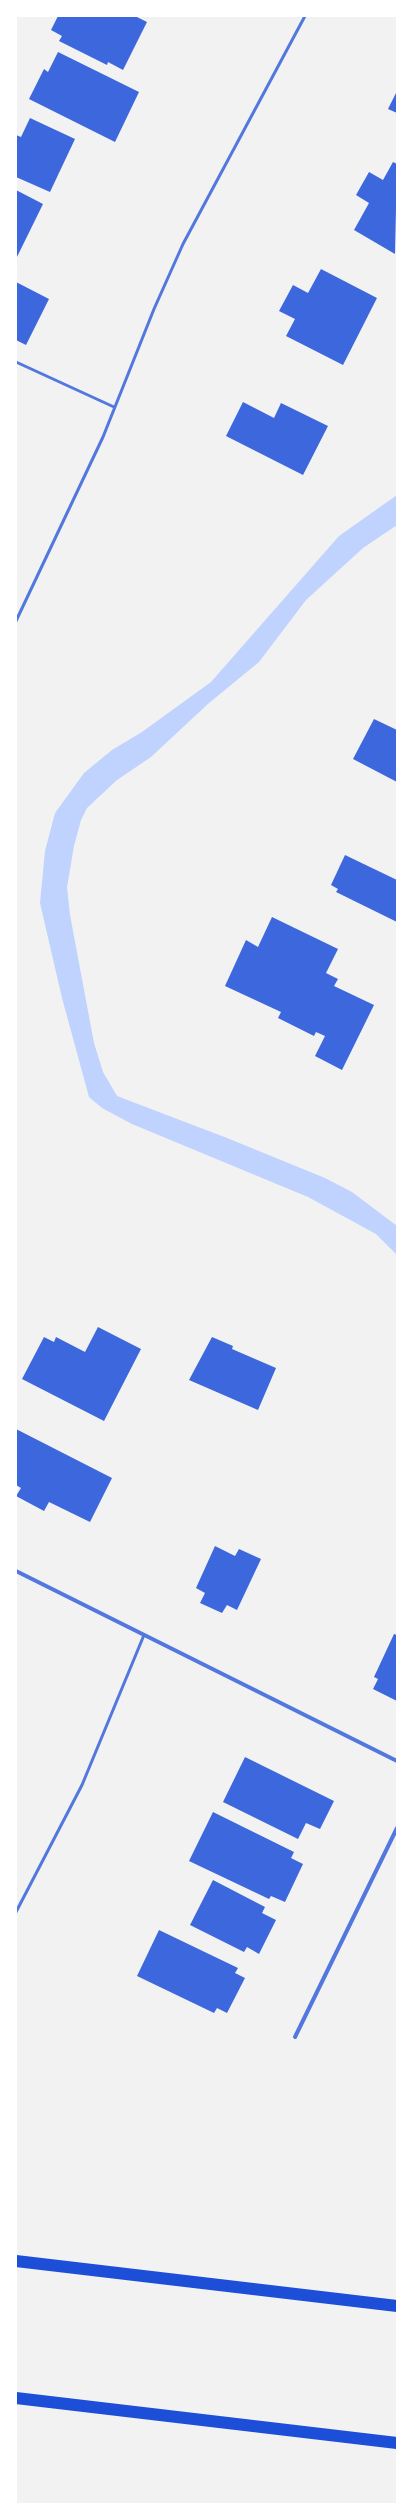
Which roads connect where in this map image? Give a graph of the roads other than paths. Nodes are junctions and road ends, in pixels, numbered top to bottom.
1 (305, 16) edge
2 (16, 362) edge
3 (114, 407) junction
4 (16, 621) edge
5 (16, 1571) edge
6 (144, 1635) junction
7 (397, 1761) edge
8 (397, 1828) edge
9 (16, 1912) edge
10 (295, 2038) dead end
11 (16, 2261) edge
12 (397, 2306) edge
13 (16, 2398) edge
14 (397, 2443) edge

1 - 3 lane
2 - 3 lane
3 - 4 lane
5 - 6 street
6 - 7 street
6 - 9 lane
8 - 10 street
11 - 12 highway
13 - 14 highway

